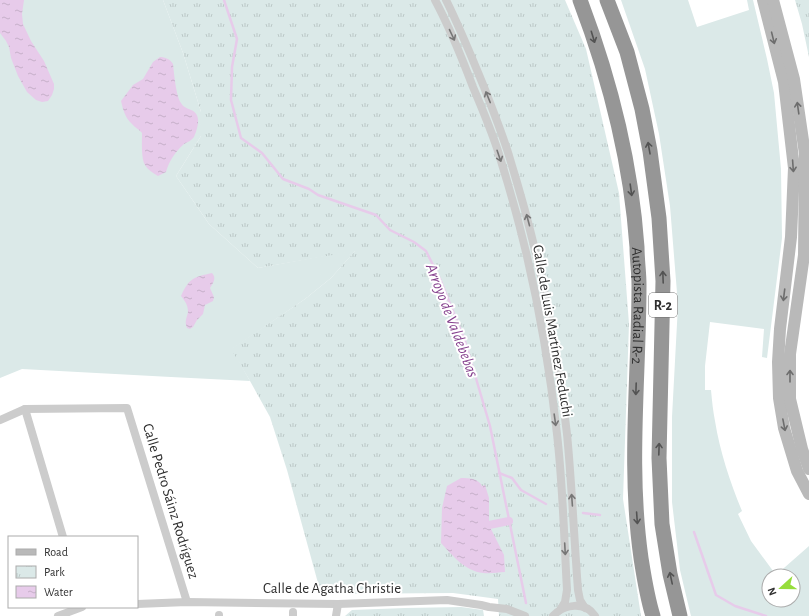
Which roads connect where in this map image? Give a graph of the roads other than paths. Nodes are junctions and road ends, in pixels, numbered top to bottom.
1 (435, 0) edge
2 (446, 0) edge
3 (580, 0) edge
4 (607, 0) edge
5 (763, 0) edge
6 (773, 0) edge
7 (25, 409) junction
8 (0, 420) edge
9 (809, 469) edge
10 (809, 494) edge
11 (63, 536) edge
12 (187, 602) junction
13 (138, 604) edge
14 (338, 604) junction
15 (79, 608) edge
16 (585, 608) junction
17 (554, 614) edge
18 (58, 616) edge
19 (336, 616) edge
20 (525, 616) edge
21 (595, 616) edge
22 (653, 616) edge
23 (680, 616) edge

1 -> 17 street, Calle de Luis Martínez Feduchi
16 -> 2 street, Calle de Luis Martínez Feduchi
3 -> 22 highway, Autopista Radial R-2 / R-2
23 -> 4 highway, Autopista Radial R-2 / R-2
5 -> 10 street
9 -> 6 street
7 - 8 street
7 - 11 street
7 - 12 street, Calle Pedro Sáinz Rodríguez
12 - 13 street, Calle de Agatha Christie
12 - 14 street, Calle de Agatha Christie
14 - 19 street
14 - 20 street, Calle de Agatha Christie
15 - 18 street
16 - 17 street
16 - 21 street

